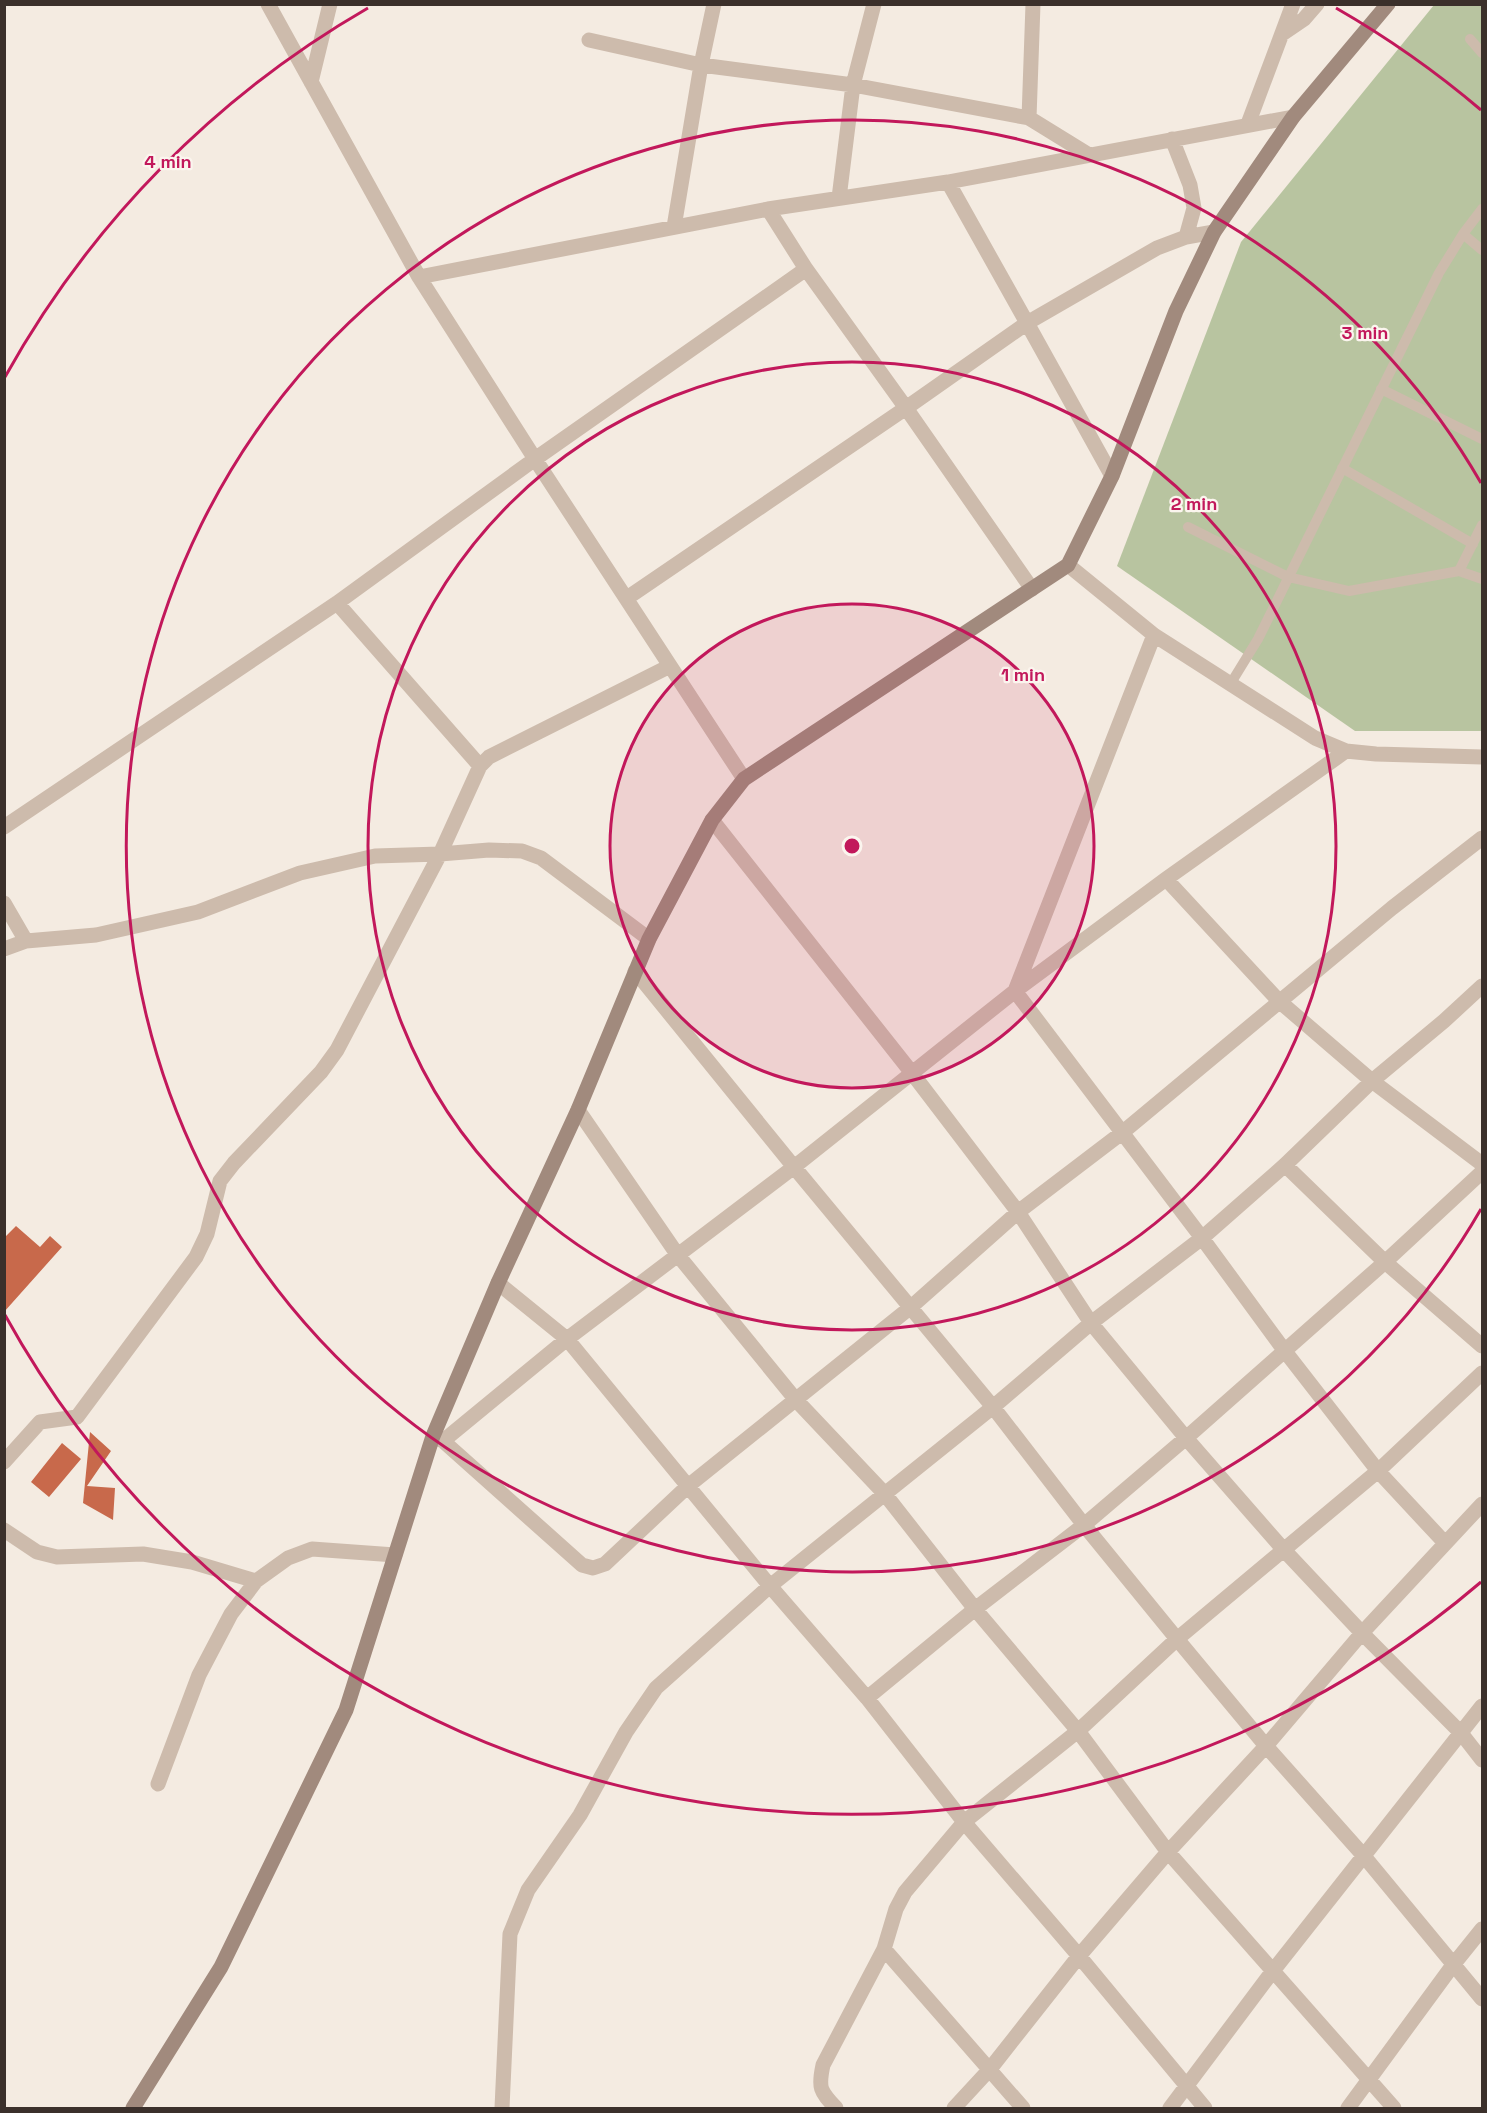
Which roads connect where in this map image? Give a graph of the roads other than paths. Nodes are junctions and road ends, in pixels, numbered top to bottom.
1 (268, 4) edge
2 (330, 4) edge
3 (714, 4) edge
4 (874, 4) edge
5 (1033, 4) edge
6 (1293, 4) edge
7 (1317, 4) edge
8 (1389, 4) edge
9 (1282, 34) junction
10 (1470, 39) dead end
11 (589, 40) dead end
12 (1482, 53) edge
13 (701, 65) junction
14 (311, 82) junction
15 (853, 85) junction
16 (1293, 117) junction
17 (1029, 118) junction
18 (1248, 124) junction
19 (1172, 139) junction
20 (1089, 155) junction
21 (948, 182) junction
22 (839, 198) junction
23 (768, 209) junction
24 (1482, 209) edge
25 (674, 227) junction
26 (1214, 232) junction
27 (1463, 234) junction
28 (1186, 237) junction
29 (1482, 250) edge
30 (806, 269) junction
31 (419, 277) junction
32 (1028, 322) junction
33 (1381, 389) junction
34 (906, 408) junction
35 (1482, 439) edge
36 (536, 459) junction
37 (1342, 468) junction
38 (1112, 476) junction
39 (1482, 525) edge
40 (1188, 527) dead end
41 (1473, 544) junction
42 (1068, 566) junction
43 (1459, 571) junction
44 (1288, 577) junction
45 (1482, 579) edge
46 (1032, 589) junction
47 (627, 598) junction
48 (337, 603) junction
49 (1154, 635) junction
50 (670, 666) junction
51 (1231, 683) junction
52 (1346, 751) junction
53 (1482, 757) edge
54 (480, 766) junction
55 (744, 779) junction
56 (712, 820) junction
57 (4, 826) edge
58 (1482, 838) edge
59 (440, 854) junction
60 (1166, 879) junction
61 (4, 903) edge
62 (649, 939) junction
63 (26, 941) junction
64 (4, 949) edge
65 (635, 971) junction
66 (1482, 986) edge
67 (1015, 991) junction
68 (1279, 1001) junction
69 (912, 1073) junction
70 (1372, 1081) junction
71 (578, 1110) junction
72 (1123, 1132) junction
73 (1482, 1164) edge
74 (1285, 1165) junction
75 (794, 1167) junction
76 (1482, 1172) edge
77 (1018, 1212) junction
78 (1202, 1238) junction
79 (677, 1254) junction
80 (1385, 1262) junction
81 (498, 1283) junction
82 (911, 1307) junction
83 (1091, 1323) junction
84 (567, 1339) junction
85 (1482, 1346) edge
86 (1284, 1350) junction
87 (1482, 1373) edge
88 (796, 1400) junction
89 (993, 1407) junction
90 (438, 1438) junction
91 (1186, 1438) junction
92 (4, 1462) edge
93 (1378, 1471) junction
94 (688, 1486) junction
95 (884, 1493) junction
96 (1482, 1504) edge
97 (1084, 1525) junction
98 (4, 1530) edge
99 (1445, 1543) junction
100 (1283, 1549) junction
101 (395, 1555) junction
102 (256, 1581) junction
103 (770, 1586) junction
104 (975, 1609) junction
105 (1362, 1633) junction
106 (1177, 1640) junction
107 (867, 1698) junction
108 (1482, 1706) edge
109 (1078, 1731) junction
110 (1461, 1733) junction
111 (1266, 1746) junction
112 (1482, 1760) edge
113 (158, 1784) dead end
114 (964, 1822) junction
115 (1168, 1852) junction
116 (1363, 1855) junction
117 (1482, 1929) edge
118 (884, 1949) junction
119 (1079, 1956) junction
120 (1453, 1965) junction
121 (1272, 1972) junction
122 (1482, 1999) edge
123 (990, 2068) junction
124 (1367, 2080) junction
125 (1186, 2087) junction
126 (133, 2109) edge
127 (502, 2109) edge
128 (836, 2109) edge
129 (954, 2109) edge
130 (1023, 2109) edge
131 (1170, 2109) edge
132 (1205, 2109) edge
133 (1348, 2109) edge
134 (1394, 2109) edge

1 - 14 street
2 - 14 street
3 - 13 street
4 - 15 street
5 - 17 street
6 - 9 street
7 - 9 street
8 - 16 street
9 - 18 street
10 - 12 lane
11 - 13 street
13 - 15 street
13 - 25 street
14 - 31 street
15 - 17 street
15 - 22 street
16 - 18 street
16 - 26 street
17 - 20 street
18 - 19 street
19 - 20 street
19 - 28 street
20 - 21 street
21 - 22 street
21 - 32 street
22 - 23 street
23 - 25 street
23 - 30 street
24 - 27 lane
25 - 31 street
26 - 28 street
26 - 38 street
27 - 29 lane
27 - 33 lane
28 - 32 street
30 - 34 street
30 - 36 street
31 - 36 street
32 - 34 street
32 - 38 street
33 - 35 lane
33 - 37 lane
34 - 46 street
34 - 47 street
36 - 47 street
36 - 48 street
37 - 41 lane
37 - 44 lane
38 - 42 street
39 - 41 lane
40 - 44 lane
41 - 43 lane
42 - 46 street
42 - 49 street
43 - 44 lane
43 - 45 lane
44 - 51 lane
46 - 55 street
47 - 50 street
48 - 54 street
48 - 57 street
49 - 51 street
49 - 67 street
50 - 54 street
50 - 55 street
51 - 52 street
52 - 53 street
52 - 60 street
54 - 59 street
55 - 56 street
56 - 62 street
56 - 69 street
58 - 68 street
59 - 62 street
59 - 63 street
59 - 92 street
60 - 67 street
60 - 68 street
61 - 63 street
62 - 65 street
63 - 64 street
65 - 71 street
65 - 75 street
66 - 70 street
67 - 69 street
67 - 72 street
68 - 70 street
68 - 72 street
69 - 75 street
69 - 77 street
70 - 73 street
70 - 74 street
71 - 79 street
71 - 81 street
72 - 77 street
72 - 78 street
74 - 78 street
74 - 80 street
75 - 79 street
75 - 82 street
76 - 80 street
77 - 82 street
77 - 83 street
78 - 83 street
78 - 86 street
79 - 84 street
79 - 88 street
80 - 85 street
80 - 86 street
81 - 84 street
81 - 90 street
82 - 88 street
82 - 89 street
83 - 89 street
83 - 91 street
84 - 90 street
84 - 94 street
86 - 91 street
86 - 93 street
87 - 93 street
88 - 94 street
88 - 95 street
89 - 95 street
89 - 97 street
90 - 94 street
90 - 101 street
91 - 97 street
91 - 100 street
93 - 99 street
93 - 100 street
94 - 103 street
95 - 103 street
95 - 104 street
96 - 99 street
97 - 104 street
97 - 106 street
98 - 102 street
99 - 105 street
100 - 105 street
100 - 106 street
101 - 102 street
101 - 126 street
102 - 113 street
103 - 107 street
103 - 127 street
104 - 107 street
104 - 109 street
105 - 110 street
105 - 111 street
106 - 109 street
106 - 111 street
107 - 114 street
108 - 110 street
109 - 114 street
109 - 115 street
110 - 112 street
110 - 116 street
111 - 115 street
111 - 116 street
114 - 118 street
114 - 119 street
115 - 119 street
115 - 121 street
116 - 120 street
116 - 121 street
117 - 120 street
118 - 123 street
118 - 128 street
119 - 123 street
119 - 125 street
120 - 122 street
120 - 124 street
121 - 124 street
121 - 125 street
123 - 129 street
123 - 130 street
124 - 133 street
124 - 134 street
125 - 131 street
125 - 132 street

